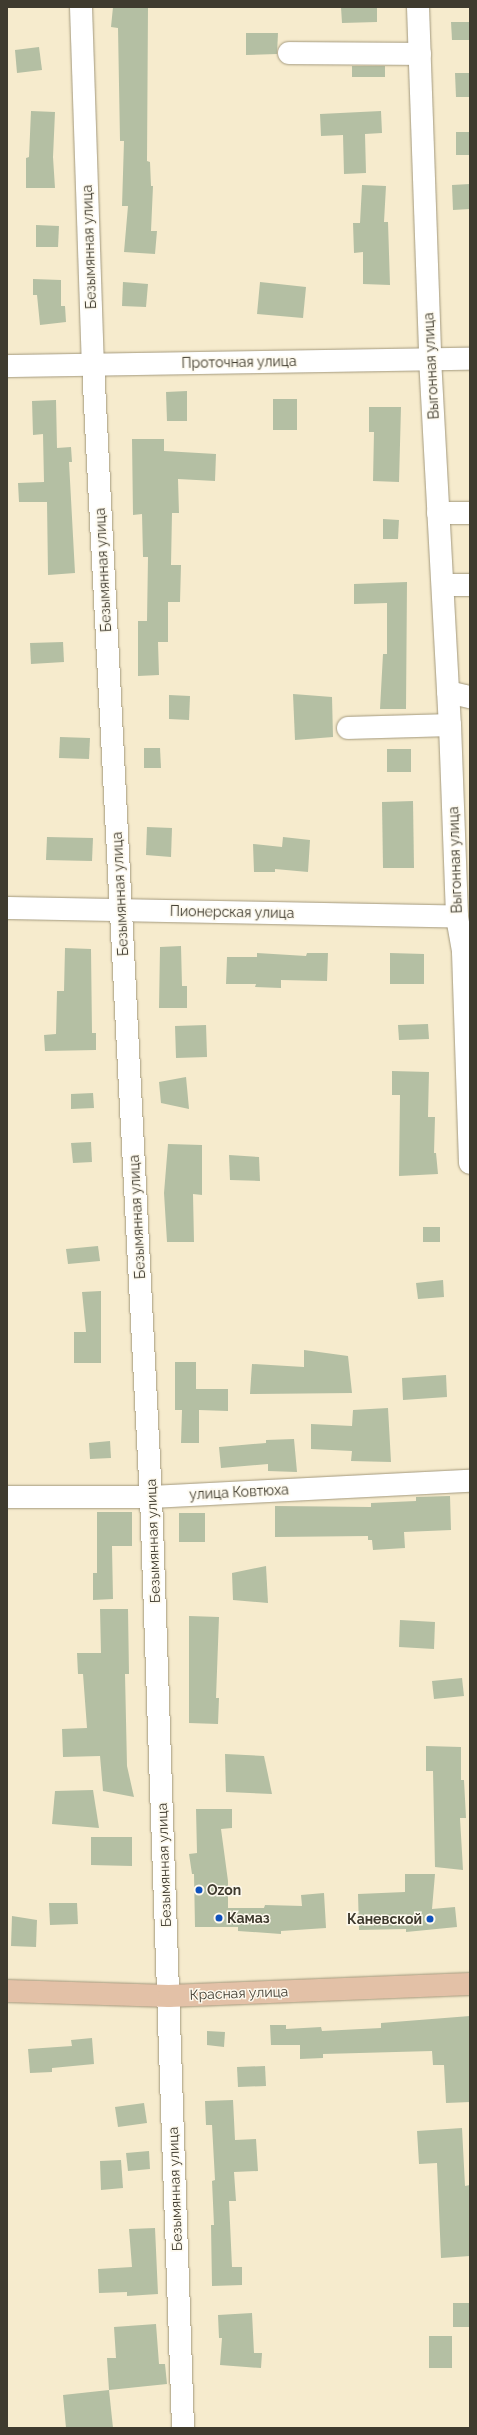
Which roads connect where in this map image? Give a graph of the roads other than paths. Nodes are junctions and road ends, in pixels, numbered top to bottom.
1 (81, 7) edge
2 (418, 7) edge
3 (289, 52) dead end
4 (420, 54) junction
5 (430, 358) junction
6 (470, 359) edge
7 (93, 365) junction
8 (7, 366) edge
9 (438, 513) junction
10 (470, 513) edge
11 (470, 584) edge
12 (442, 585) junction
13 (464, 696) edge
14 (450, 724) junction
15 (348, 728) dead end
16 (7, 908) edge
17 (120, 910) junction
18 (457, 917) junction
19 (466, 952) edge
20 (470, 1163) edge
21 (470, 1481) edge
22 (7, 1497) edge
23 (151, 1497) junction
24 (470, 1984) edge
25 (7, 1991) edge
26 (169, 1996) junction
27 (183, 2428) edge

1 - 7 street, Безымянная улица
2 - 4 street, Выгонная улица
3 - 4 street
4 - 5 street, Выгонная улица
5 - 6 street, Проточная улица
5 - 7 street, Проточная улица
5 - 9 street, Выгонная улица
7 - 8 street, Проточная улица
7 - 17 street, Безымянная улица
9 - 10 street
9 - 12 street, Выгонная улица
11 - 12 street
12 - 13 street, Выгонная улица
13 - 14 street, Выгонная улица
14 - 15 street
14 - 18 street, Выгонная улица
16 - 17 street, Пионерская улица
17 - 18 street, Пионерская улица
17 - 23 street, Безымянная улица
18 - 19 street, Выгонная улица
19 - 20 street, Выгонная улица
21 - 23 street, улица Ковтюха
22 - 23 street, улица Ковтюха
23 - 26 street, Безымянная улица
24 - 26 main road, Красная улица
25 - 26 main road, Красная улица
26 - 27 street, Безымянная улица

